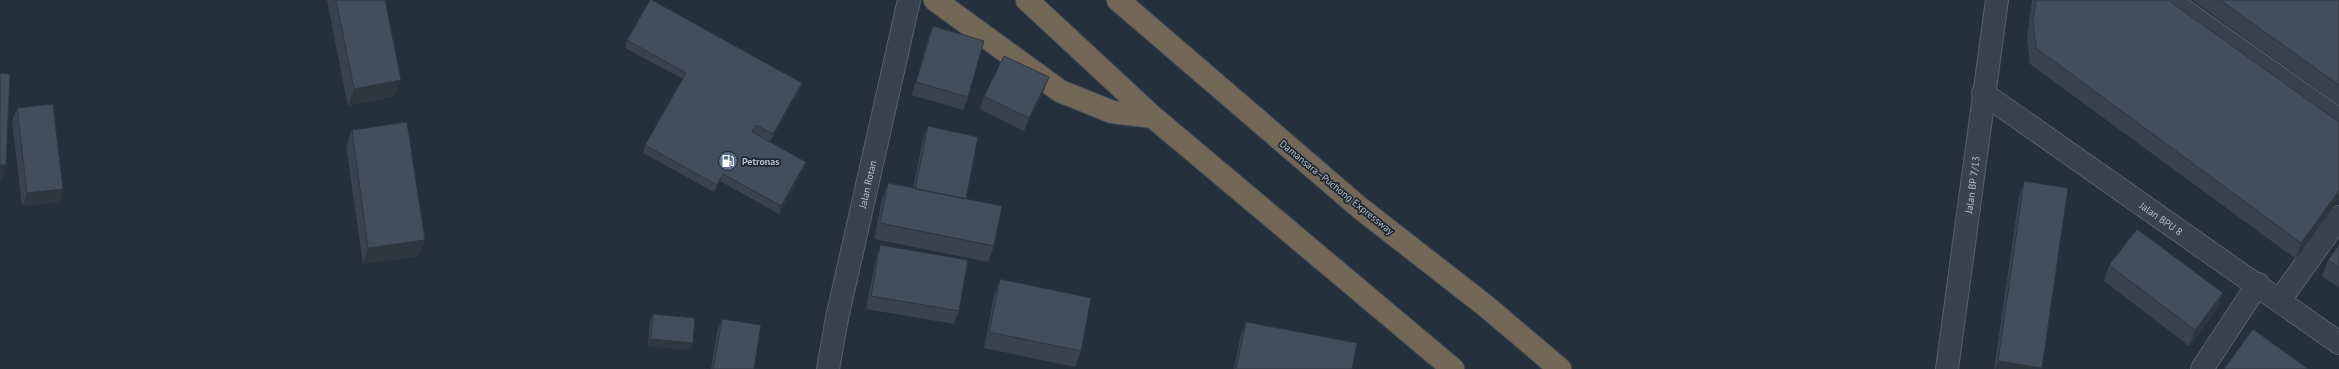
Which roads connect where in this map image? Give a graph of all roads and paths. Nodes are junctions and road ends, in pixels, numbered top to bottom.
1 (909, 0) edge
2 (935, 0) edge
3 (1027, 0) edge
4 (1118, 0) edge
5 (1997, 0) edge
6 (2169, 0) edge
7 (1983, 93) junction
8 (1153, 117) junction
9 (2339, 120) edge
10 (2339, 217) edge
11 (2258, 284) junction
12 (2280, 300) junction
13 (1487, 307) junction
14 (2339, 343) edge
15 (828, 369) edge
16 (1454, 369) edge
17 (1560, 369) edge
18 (1577, 369) edge
19 (1946, 369) edge
20 (2202, 369) edge

1 - 15 street, Jalan Rotan
2 - 8 highway
3 - 8 highway
4 - 13 highway, Damansara–Puchong Expressway
5 - 7 street, Jalan BP 7/13
6 - 9 street
7 - 11 street, Jalan BPU 8
7 - 19 street, Jalan BP 7/13
8 - 16 highway
10 - 12 street
11 - 12 street, Jalan BPU 8
11 - 20 street
12 - 14 street, Jalan BPU 8
13 - 17 highway, Damansara–Puchong Expressway
13 - 18 highway

